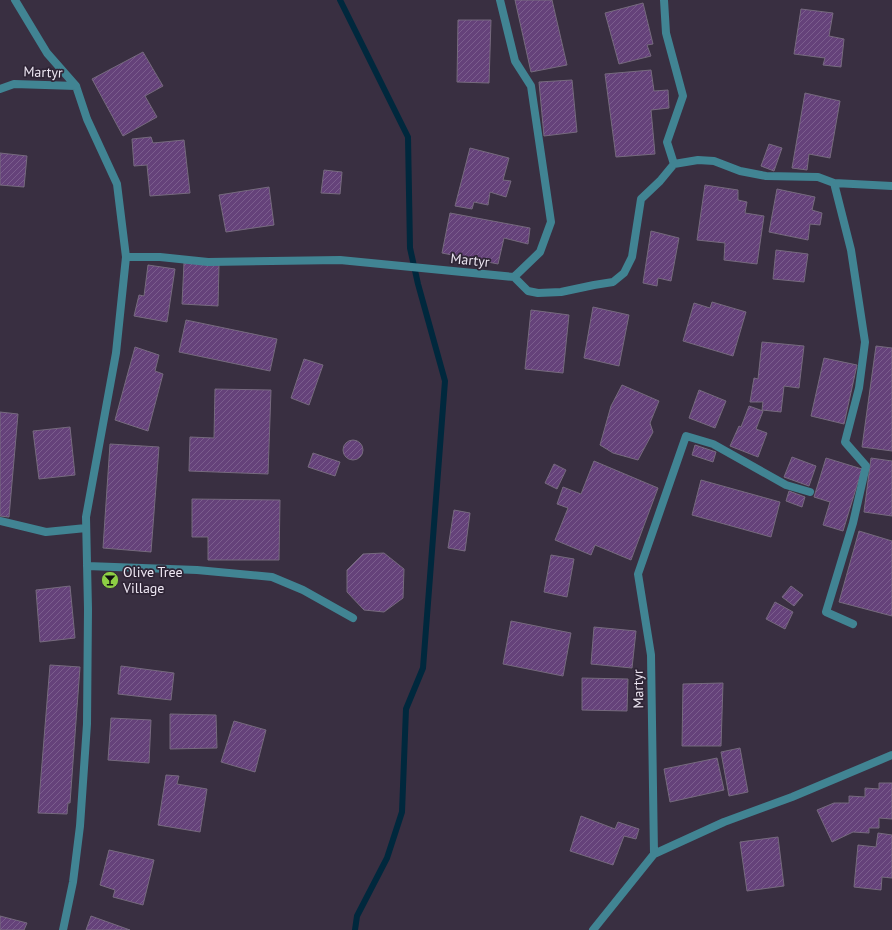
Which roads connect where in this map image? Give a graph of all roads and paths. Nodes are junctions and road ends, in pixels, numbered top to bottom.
1 (15, 0) edge
2 (500, 0) edge
3 (664, 0) edge
4 (76, 86) junction
5 (0, 89) edge
6 (674, 164) junction
7 (834, 183) junction
8 (892, 186) edge
9 (126, 257) junction
10 (514, 277) junction
11 (810, 492) dead end
12 (0, 521) edge
13 (86, 528) junction
14 (87, 566) junction
15 (353, 618) dead end
16 (853, 624) dead end
17 (892, 755) edge
18 (654, 854) junction
19 (63, 930) edge
20 (593, 930) edge

1 - 4 street
2 - 10 street
3 - 6 street
4 - 5 street, Martyr
4 - 9 street, Martyr
6 - 7 street
6 - 10 street
7 - 8 street
7 - 16 street
9 - 10 street, Martyr
9 - 13 street, Martyr
11 - 18 street, Martyr
12 - 13 street
13 - 14 street, Martyr
14 - 15 street
14 - 19 street, Martyr
17 - 18 street
18 - 20 street

